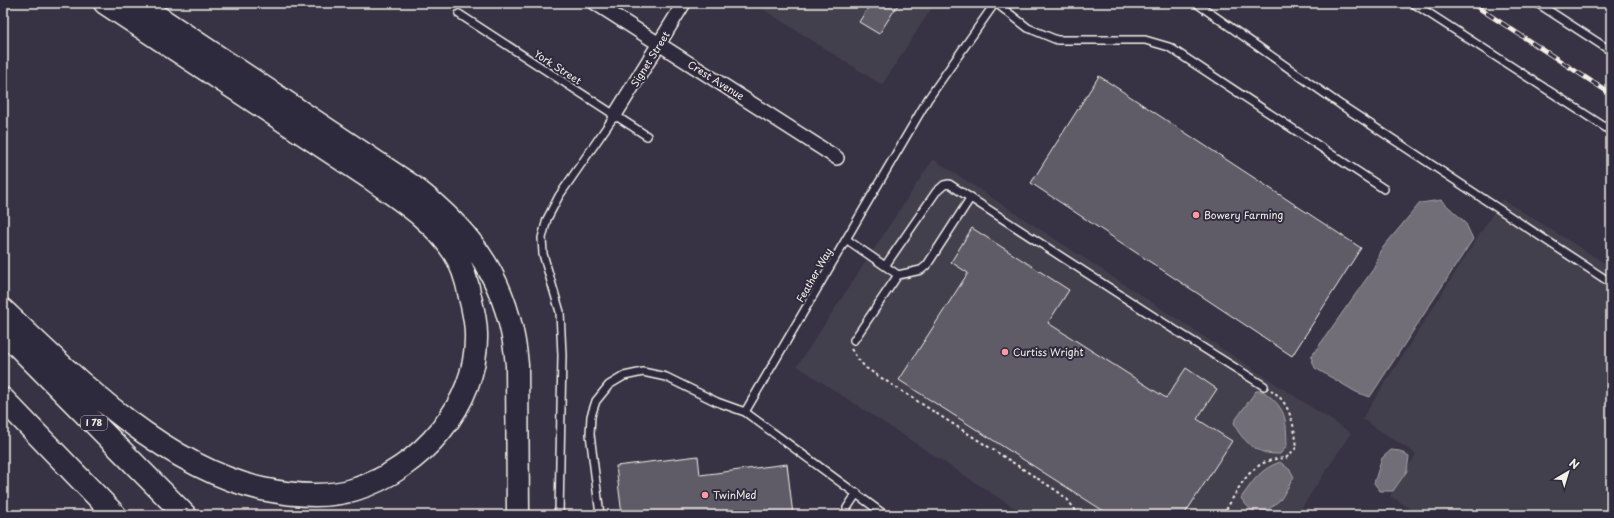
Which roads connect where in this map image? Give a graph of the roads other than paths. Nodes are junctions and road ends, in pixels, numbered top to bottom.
1 (105, 3) edge
2 (137, 3) edge
3 (595, 3) edge
4 (684, 3) edge
5 (996, 3) edge
6 (1196, 3) edge
7 (1413, 3) edge
8 (1537, 3) edge
9 (459, 14) dead end
10 (659, 44) junction
11 (1611, 51) edge
12 (615, 115) junction
13 (1611, 131) edge
14 (647, 136) dead end
15 (837, 158) dead end
16 (1384, 189) dead end
17 (970, 197) junction
18 (846, 238) junction
19 (885, 266) junction
20 (898, 275) junction
21 (1611, 283) edge
22 (3, 310) edge
23 (3, 331) edge
24 (854, 340) road end
25 (1264, 386) road end
26 (3, 399) edge
27 (3, 407) edge
28 (745, 412) junction
29 (857, 493) junction
30 (100, 515) edge
31 (115, 515) edge
32 (185, 515) edge
33 (518, 515) edge
34 (559, 515) edge
35 (600, 515) edge
36 (847, 515) edge
37 (885, 515) edge

1 - 22 highway
2 - 33 highway
3 - 10 street, Crest Avenue
4 - 10 street, Signet Street
5 - 16 lane
5 - 18 lane, Feather Way
6 - 21 lane
7 - 13 lane
8 - 11 lane
9 - 12 lane, York Street
10 - 12 street, Signet Street
10 - 15 street, Crest Avenue
12 - 14 lane, York Street
12 - 34 lane
17 - 19 lane
17 - 20 lane
17 - 25 lane
18 - 19 lane
18 - 28 lane, Feather Way
19 - 20 lane
20 - 24 lane
23 - 32 highway, I 78
26 - 31 highway
27 - 30 highway
28 - 29 lane
28 - 35 lane
29 - 36 lane
29 - 37 lane

